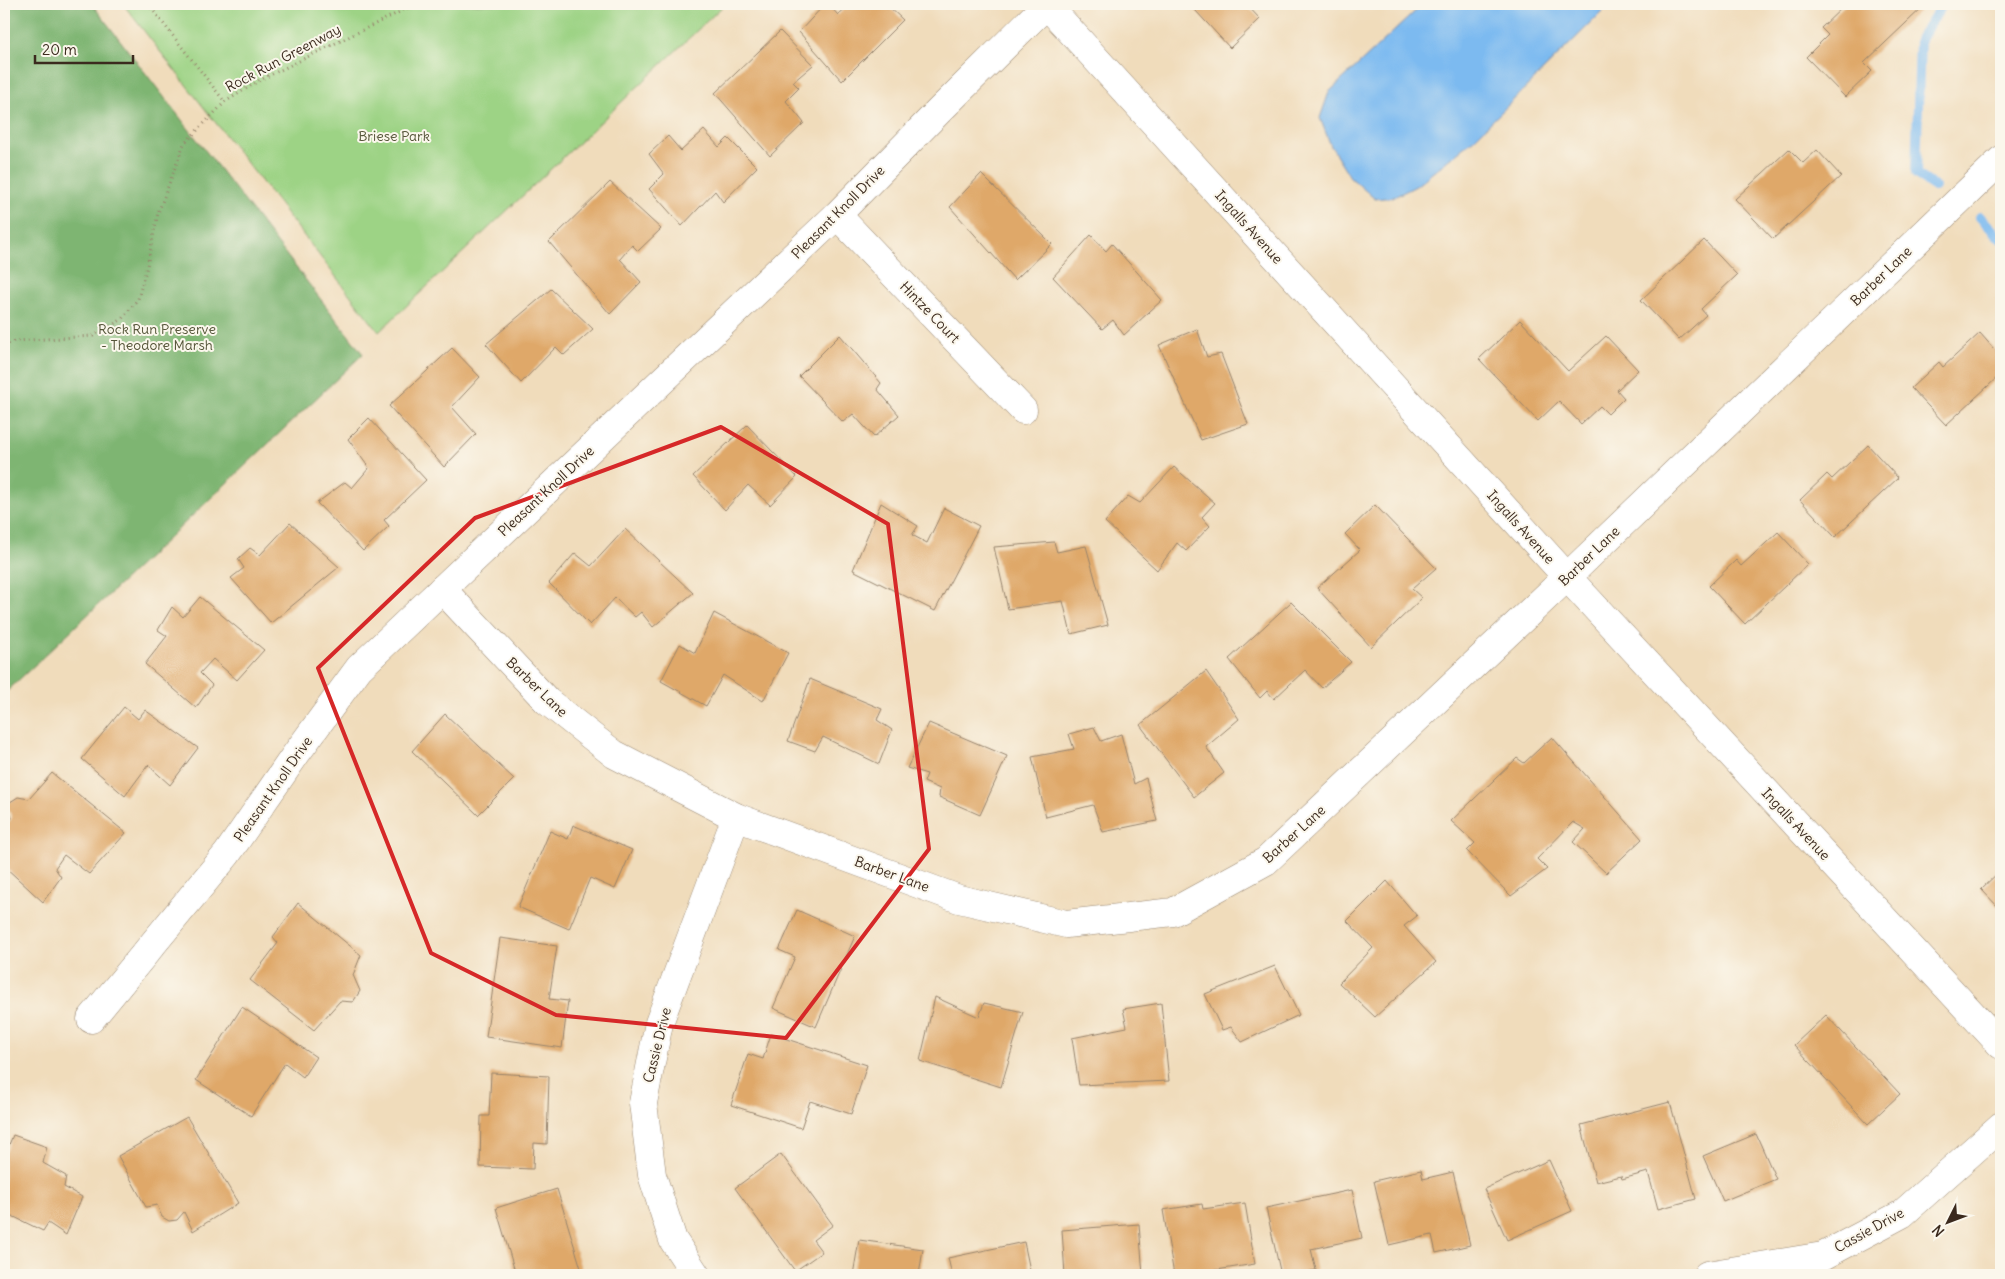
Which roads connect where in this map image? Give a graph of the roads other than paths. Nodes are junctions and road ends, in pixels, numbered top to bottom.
1 (1047, 4) edge
2 (2001, 160) edge
3 (837, 215) junction
4 (1023, 410) dead end
5 (1567, 577) junction
6 (442, 589) junction
7 (736, 817) junction
8 (91, 1019) dead end
9 (2001, 1045) edge
10 (2001, 1126) edge
11 (696, 1275) edge
12 (1707, 1275) edge

1 - 3 street, Pleasant Knoll Drive
1 - 5 street, Ingalls Avenue
2 - 5 street, Barber Lane
3 - 4 street, Hintze Court
3 - 6 street, Pleasant Knoll Drive
5 - 7 street, Barber Lane
5 - 9 street, Ingalls Avenue
6 - 7 street, Barber Lane
6 - 8 street, Pleasant Knoll Drive
7 - 11 street, Cassie Drive
10 - 12 street, Cassie Drive

